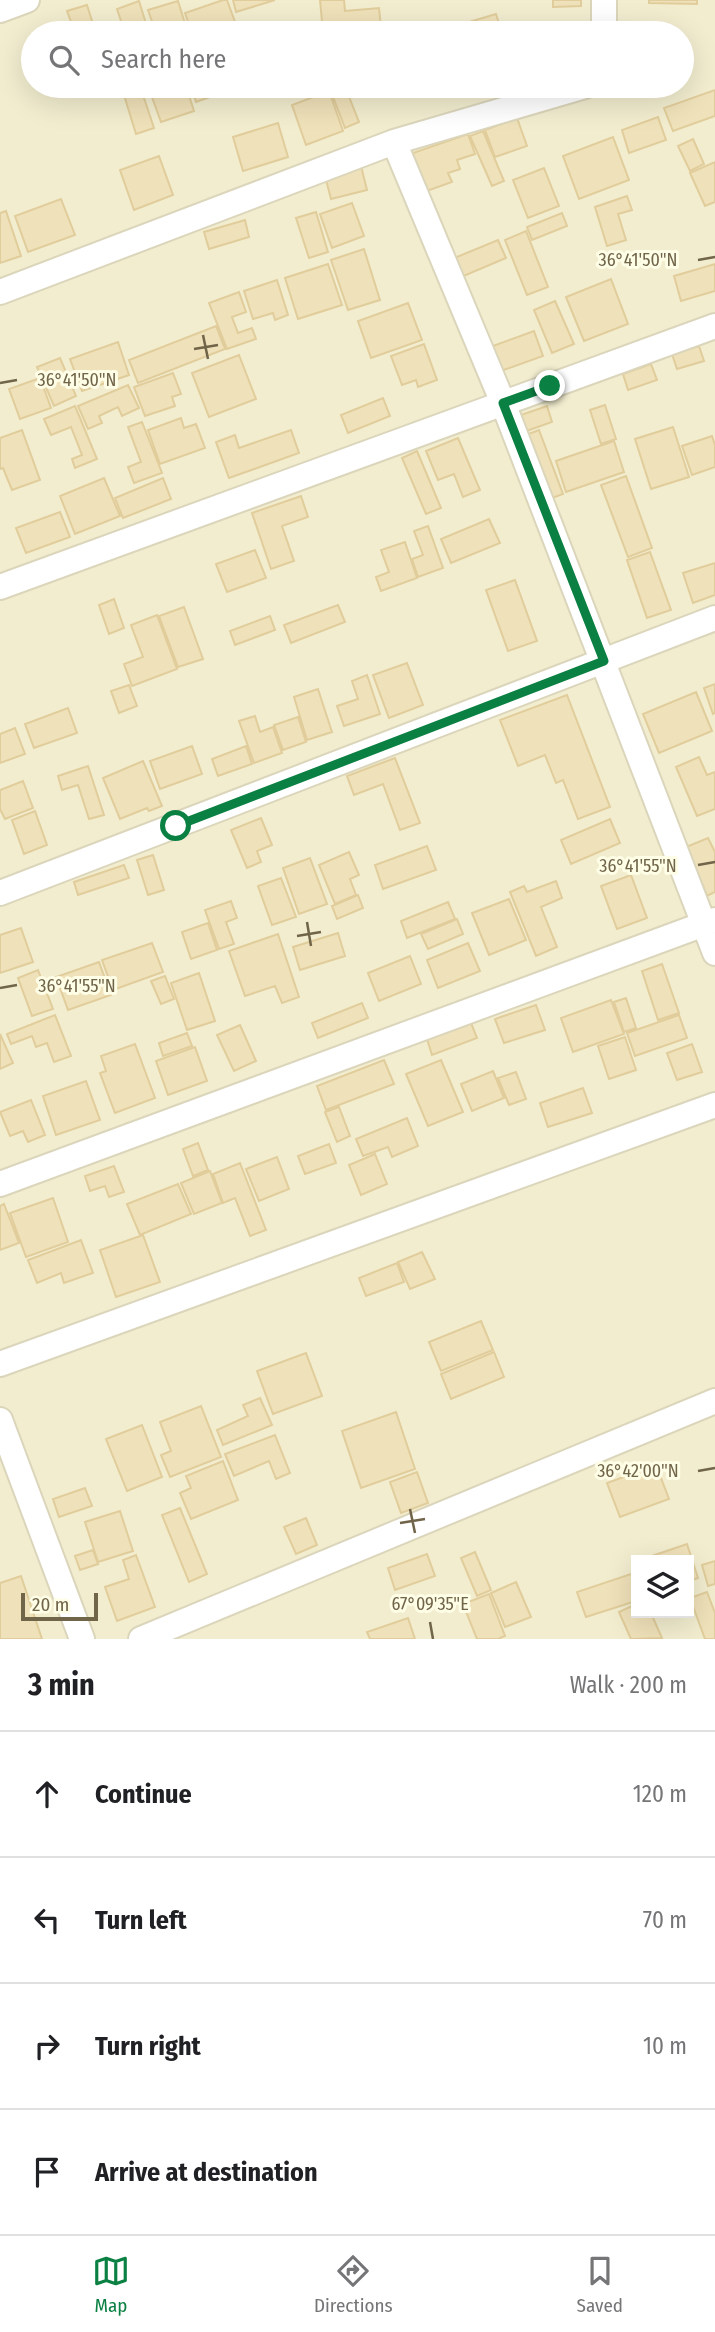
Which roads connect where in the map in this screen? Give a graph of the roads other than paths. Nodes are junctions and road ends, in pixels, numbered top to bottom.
1 (27, 0) edge
2 (604, 0) edge
3 (0, 10) edge
4 (604, 21) edge
5 (544, 98) edge
6 (394, 142) junction
7 (0, 292) edge
8 (715, 326) edge
9 (503, 403) junction
10 (0, 587) edge
11 (715, 618) edge
12 (604, 661) junction
13 (0, 893) edge
14 (710, 922) edge
15 (715, 953) edge
16 (715, 1105) edge
17 (0, 1184) edge
18 (0, 1364) edge
19 (715, 1401) edge
20 (0, 1420) edge
21 (82, 1639) edge
22 (141, 1639) edge

1 - 3 street
2 - 4 street
5 - 6 street
6 - 7 street
6 - 9 street
8 - 9 street
9 - 10 street
9 - 12 street
11 - 12 street
12 - 13 street
12 - 14 street
14 - 15 street
14 - 17 street
16 - 18 street
19 - 22 street
20 - 21 street

